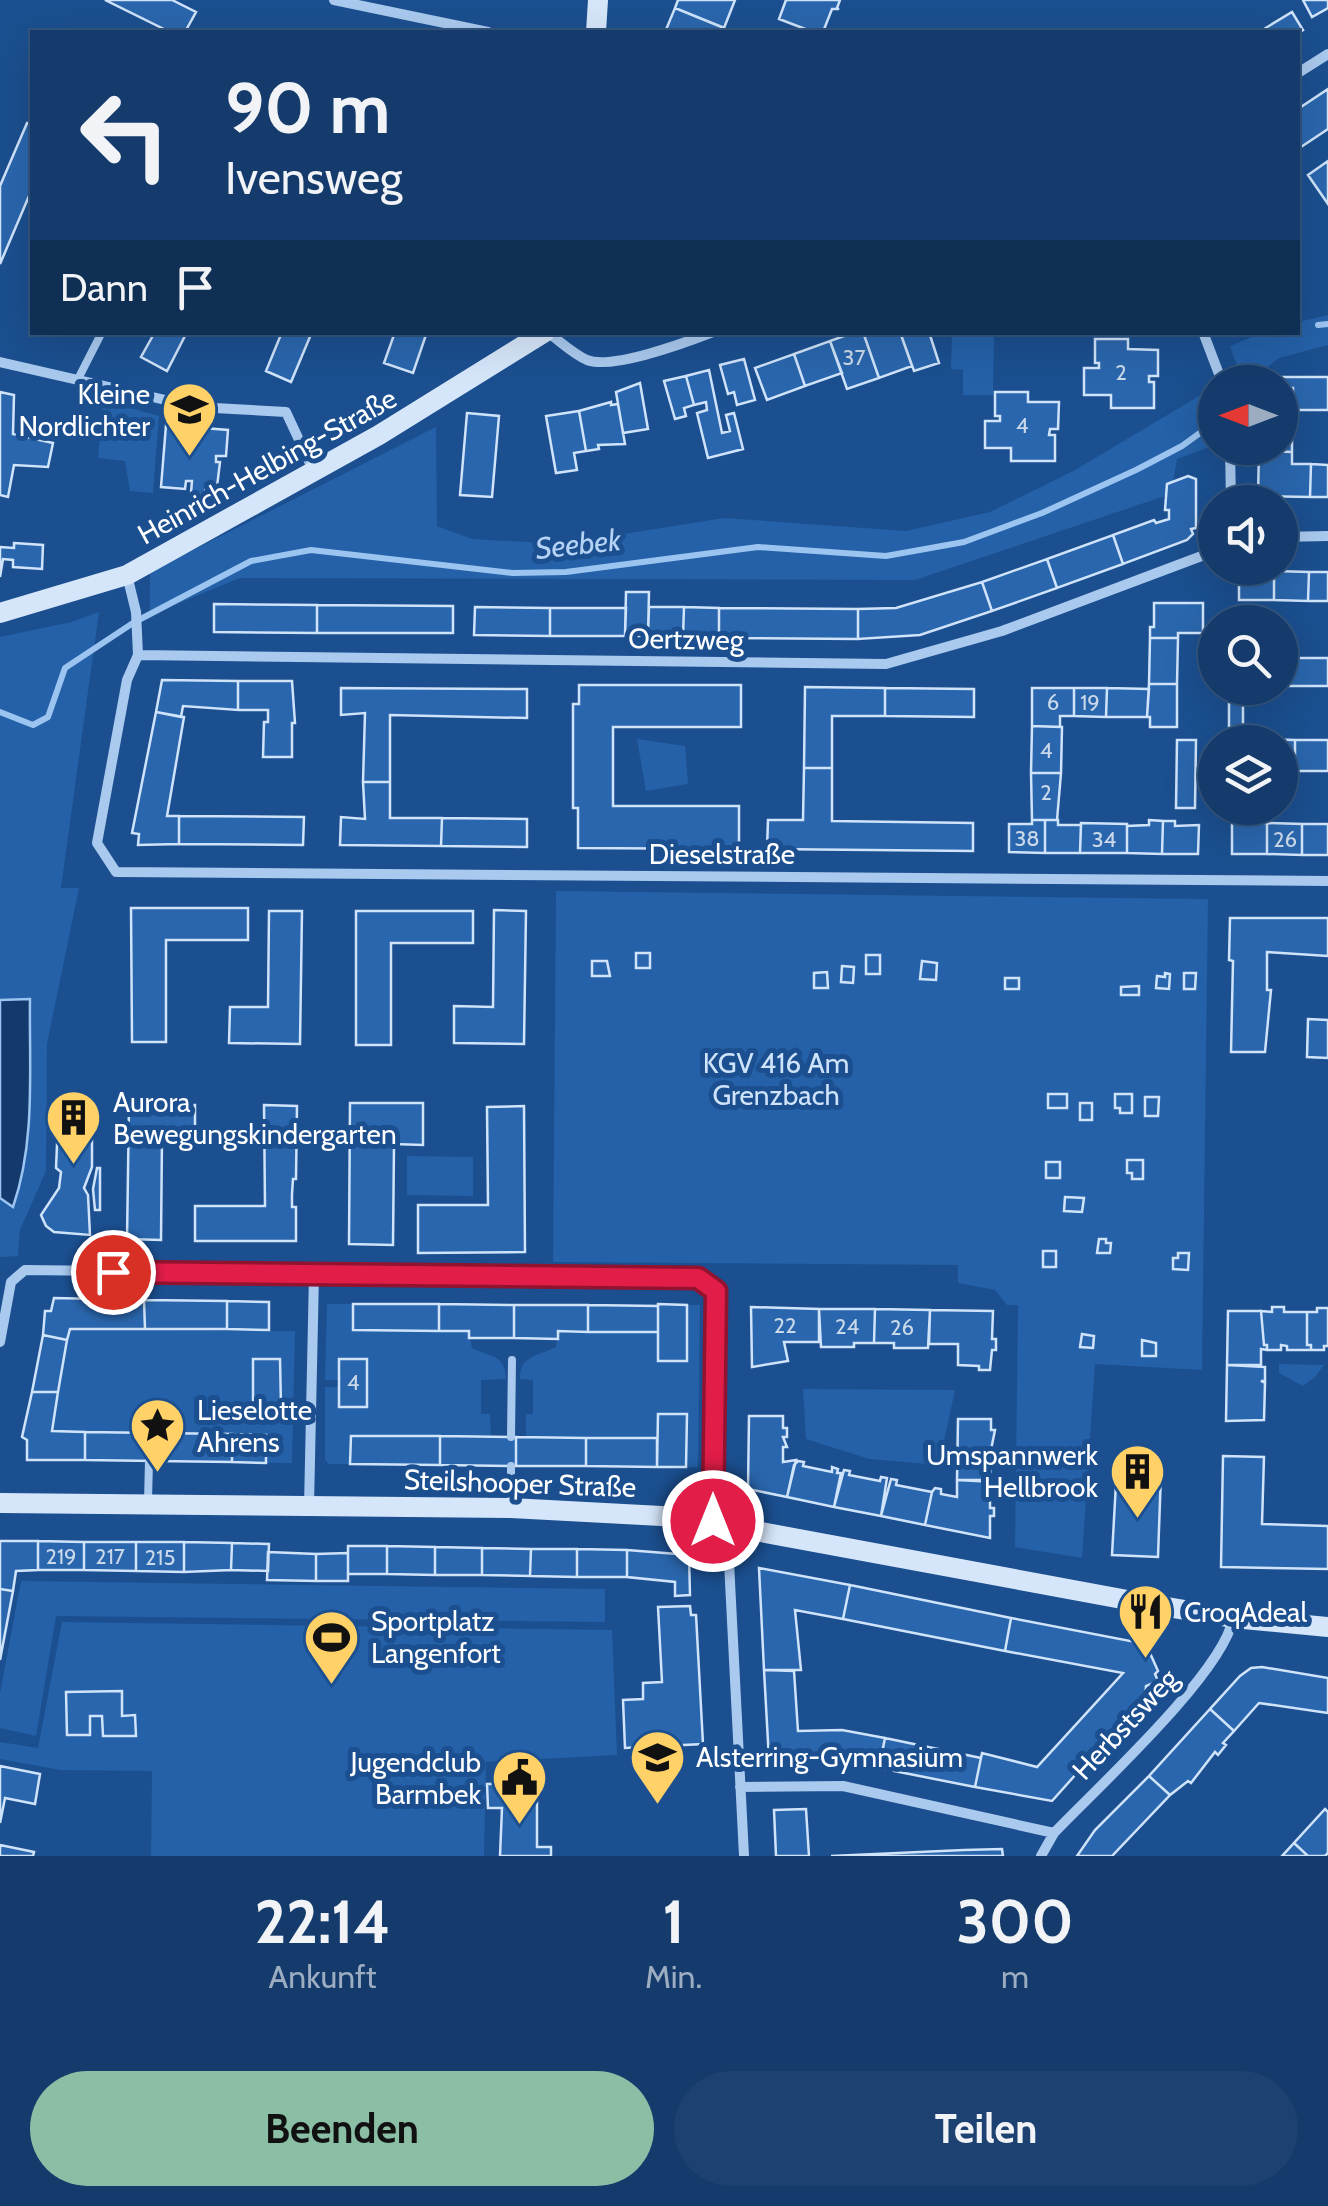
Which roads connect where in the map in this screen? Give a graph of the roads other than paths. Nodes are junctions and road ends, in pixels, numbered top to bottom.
1 (334, 0) edge
2 (598, 0) edge
3 (478, 30) edge
4 (596, 30) edge
5 (1328, 54) edge
6 (1300, 72) edge
7 (100, 335) edge
8 (541, 335) edge
9 (550, 335) edge
10 (704, 335) edge
11 (1204, 335) edge
12 (0, 362) edge
13 (1216, 365) edge
14 (78, 379) junction
15 (314, 472) junction
16 (1328, 536) edge
17 (1298, 537) edge
18 (1198, 557) edge
19 (128, 576) junction
20 (0, 613) edge
21 (138, 655) junction
22 (1328, 880) edge
23 (314, 1274) junction
24 (0, 1342) edge
25 (512, 1360) dead end
26 (150, 1418) dead end
27 (150, 1433) dead end
28 (512, 1437) dead end
29 (150, 1461) dead end
30 (512, 1466) dead end
31 (0, 1503) edge
32 (148, 1505) junction
33 (309, 1506) junction
34 (512, 1508) junction
35 (720, 1522) junction
36 (1234, 1618) junction
37 (1328, 1627) edge
38 (740, 1788) junction
39 (1054, 1832) junction
40 (744, 1856) edge
41 (1041, 1856) edge

1 - 3 street
2 - 4 street
5 - 6 street
7 - 14 lane
8 - 15 street, Heinrich-Helbing-Straße
9 - 10 street, Heinrich-Helbing-Straße
11 - 13 street
12 - 14 street
14 - 15 street
15 - 19 street, Heinrich-Helbing-Straße
16 - 17 street
18 - 21 street, Oertzweg
19 - 20 street, Heinrich-Helbing-Straße
19 - 21 street
21 - 22 street, Dieselstraße
23 - 24 street
23 - 33 street
23 - 35 street
25 - 28 lane
26 - 27 lane
29 - 32 lane
30 - 34 lane
31 - 32 street, Steilshooper Straße
32 - 33 street, Steilshooper Straße
33 - 34 street, Steilshooper Straße
34 - 35 street, Steilshooper Straße
35 - 36 street, Steilshooper Straße
35 - 38 street
36 - 37 street, Steilshooper Straße
36 - 39 street, Herbstsweg
38 - 39 street
38 - 40 street
39 - 41 street, Herbstsweg

